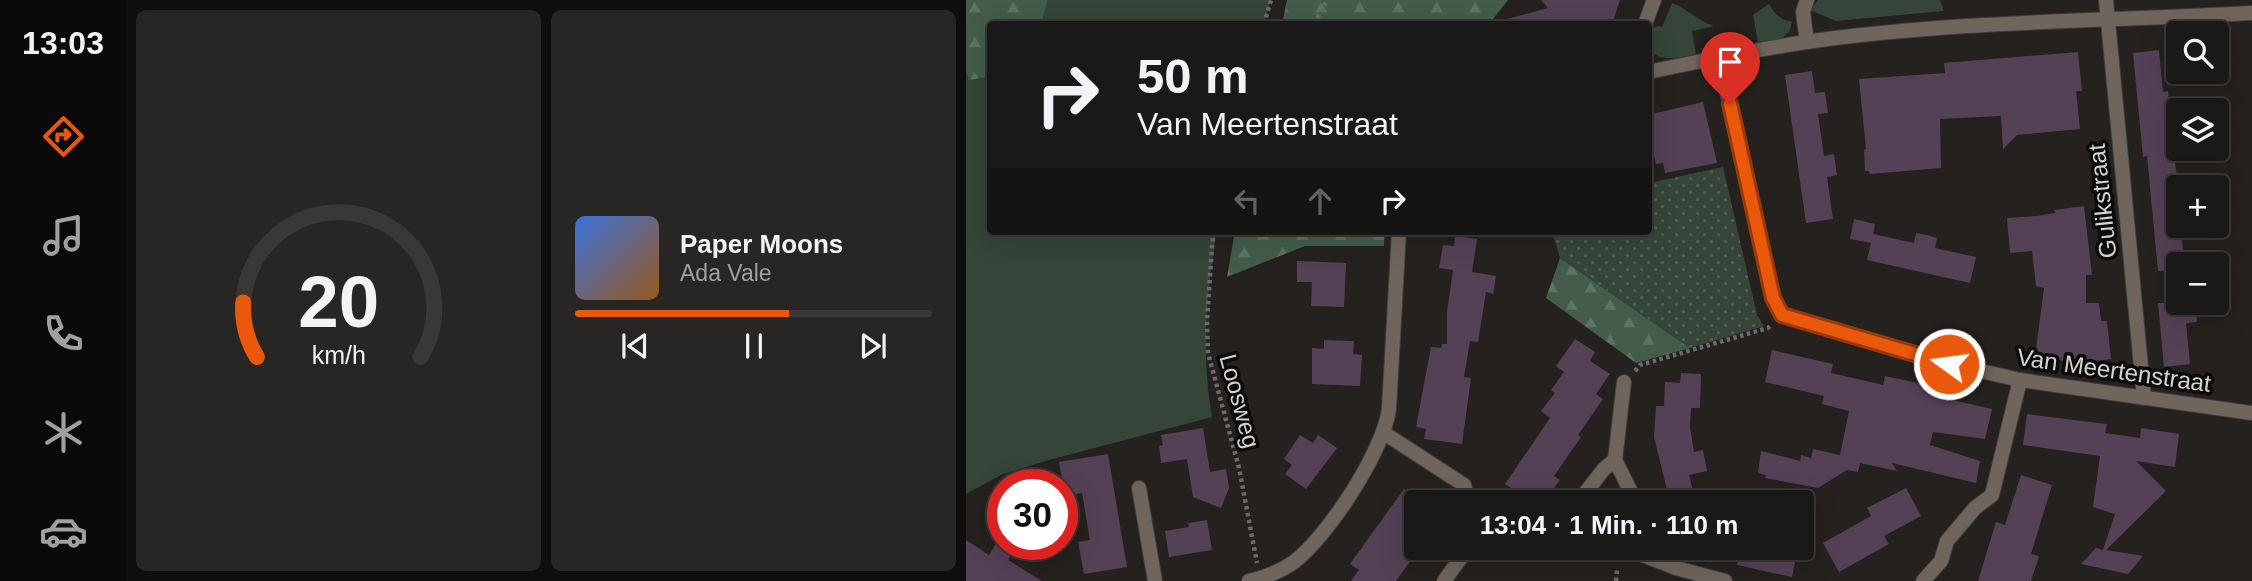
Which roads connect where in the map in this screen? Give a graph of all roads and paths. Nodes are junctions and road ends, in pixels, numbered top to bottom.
1 (1271, 0) edge
2 (1327, 0) edge
3 (1654, 0) edge
4 (1807, 0) edge
5 (2106, 0) edge
6 (2252, 13) edge
7 (1265, 21) edge
8 (1316, 21) edge
9 (1646, 21) edge
10 (2106, 21) junction
11 (1807, 42) junction
12 (1718, 57) junction
13 (1652, 71) edge
14 (1213, 235) edge
15 (1399, 235) edge
16 (1782, 315) junction
17 (2020, 380) junction
18 (1624, 382) joint
19 (2144, 398) junction
20 (2252, 413) edge
21 (1384, 433) junction
22 (1615, 460) junction
23 (1139, 488) dead end
24 (1466, 490) edge
25 (1588, 490) edge
26 (1630, 490) edge
27 (1459, 560) edge
28 (1658, 560) edge
29 (1254, 580) edge
30 (1155, 581) edge
31 (1444, 581) edge
32 (1725, 581) edge
33 (1923, 581) edge

1 - 7 path
2 - 8 path
3 - 9 street
4 - 11 street
5 - 10 street, Gulikstraat
6 - 10 street
10 - 11 street
10 - 19 street, Gulikstraat
11 - 12 street
12 - 13 street
12 - 16 street
14 - 29 path, Loosweg
15 - 21 street
16 - 17 street, Van Meertenstraat
16 - 18 path
17 - 19 street, Van Meertenstraat
17 - 33 street
18 - 22 street
19 - 20 street, Van Meertenstraat
21 - 24 street
21 - 29 street
22 - 25 street
22 - 26 street
23 - 30 street
27 - 31 street
28 - 32 street

